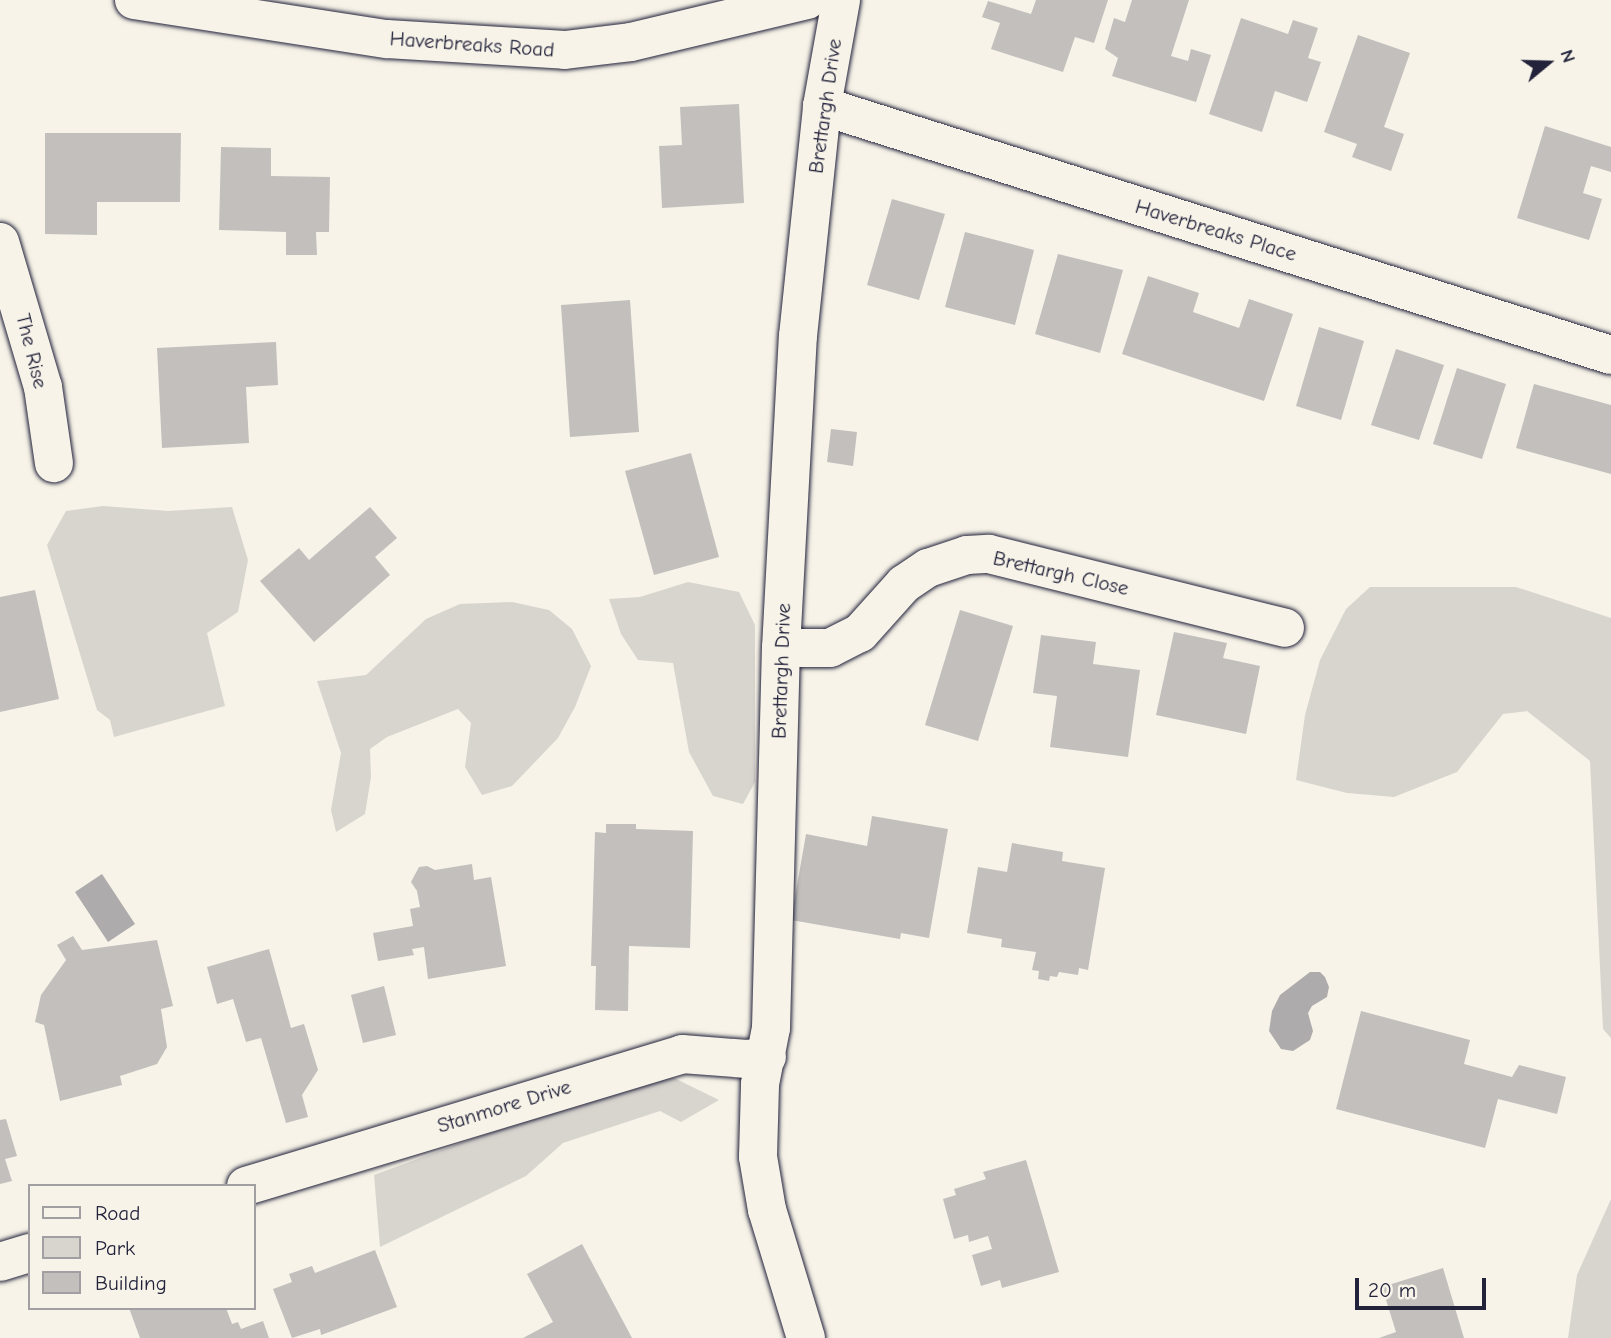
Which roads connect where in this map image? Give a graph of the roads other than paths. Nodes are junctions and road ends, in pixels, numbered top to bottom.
1 (134, 0) edge
2 (807, 0) edge
3 (841, 0) edge
4 (822, 106) junction
5 (0, 242) edge
6 (1611, 355) edge
7 (54, 463) dead end
8 (1285, 628) dead end
9 (781, 648) junction
10 (767, 1057) junction
11 (253, 1184) edge
12 (28, 1254) edge
13 (0, 1262) edge
14 (806, 1338) edge

1 - 2 street, Haverbreaks Road
3 - 4 street, Brettargh Drive
4 - 6 street, Haverbreaks Place
4 - 9 street, Brettargh Drive
5 - 7 street, The Rise
8 - 9 street, Brettargh Close
9 - 10 street, Brettargh Drive
10 - 11 street, Stanmore Drive
10 - 14 street, Brettargh Drive
12 - 13 street

